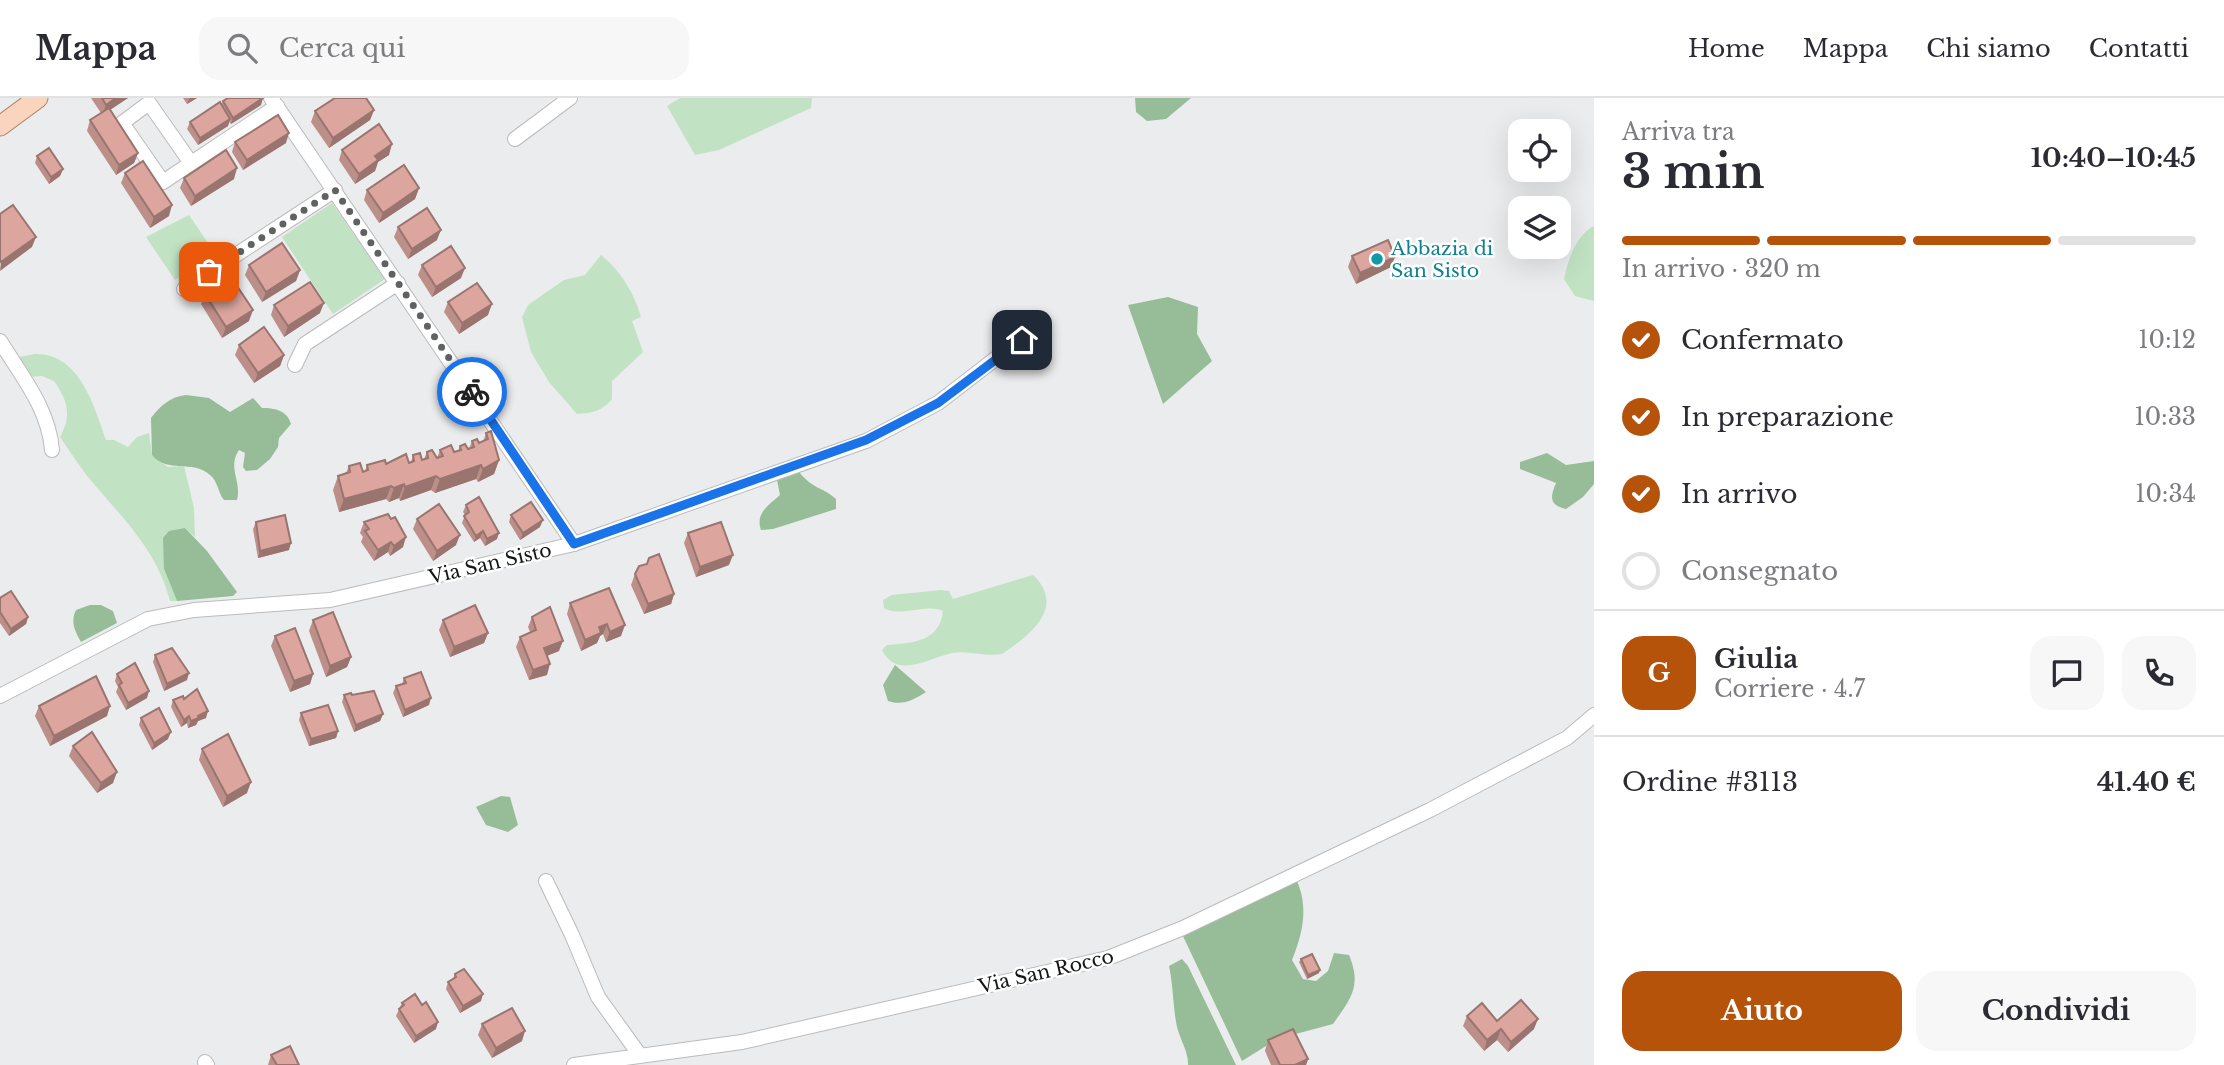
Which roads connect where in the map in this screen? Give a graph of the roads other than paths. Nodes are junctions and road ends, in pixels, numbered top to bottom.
1 (38, 98) edge
2 (570, 98) edge
3 (274, 102) edge
4 (0, 125) edge
5 (515, 139) dead end
6 (191, 163) junction
7 (335, 190) junction
8 (398, 283) junction
9 (184, 289) dead end
10 (1034, 329) dead end
11 (0, 341) edge
12 (295, 365) dead end
13 (52, 450) dead end
14 (574, 544) junction
15 (0, 696) edge
16 (1594, 715) edge
17 (545, 881) dead end
18 (639, 1054) junction
19 (573, 1065) edge

1 - 4 main road
2 - 5 street
3 - 6 street
3 - 7 street
6 - 6 street
7 - 8 street
7 - 9 street
8 - 12 street
8 - 14 street
10 - 14 street, Via San Sisto
11 - 13 street
14 - 15 street, Via San Sisto
16 - 18 street, Via San Rocco
17 - 18 street
18 - 19 street, Via San Rocco

